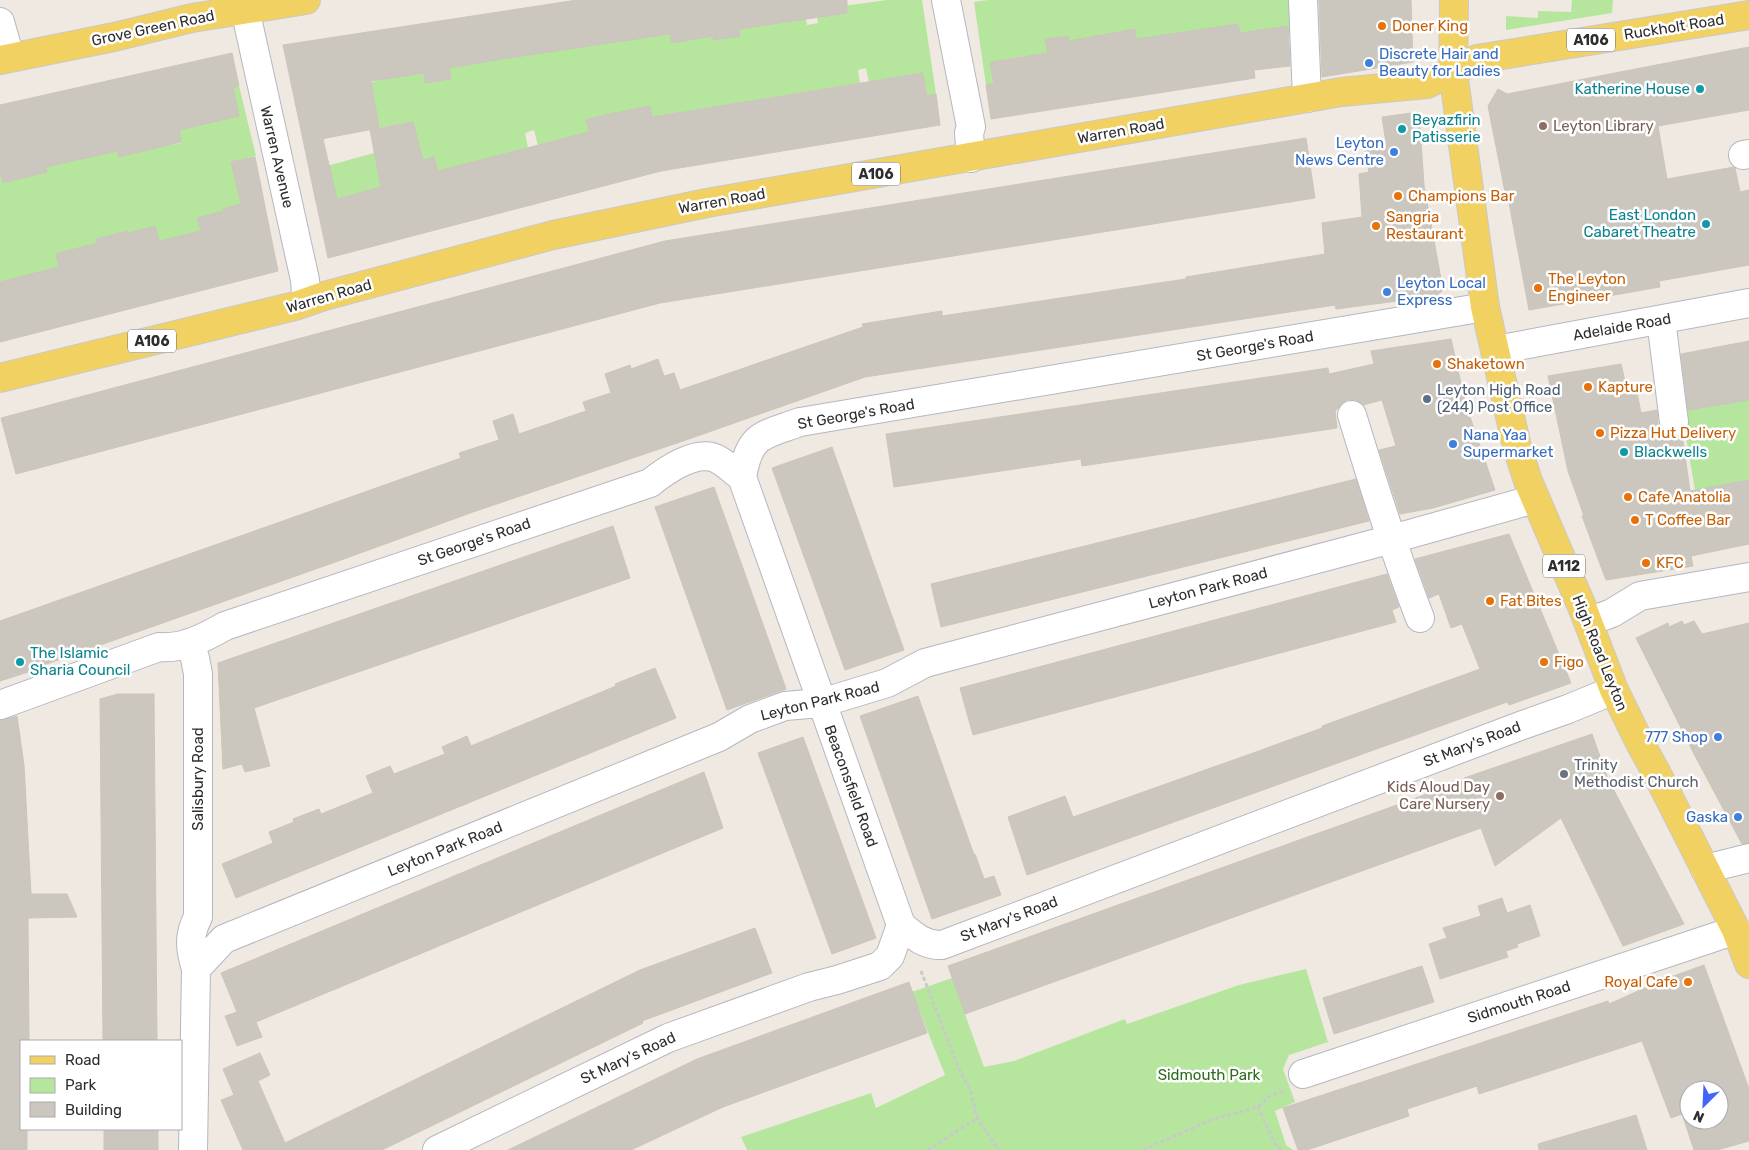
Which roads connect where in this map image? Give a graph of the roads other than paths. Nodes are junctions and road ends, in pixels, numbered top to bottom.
1 (306, 0) edge
2 (946, 0) edge
3 (1304, 0) edge
4 (1454, 0) edge
5 (243, 5) edge
6 (1749, 15) edge
7 (0, 22) edge
8 (5, 58) edge
9 (1453, 71) junction
10 (1307, 98) junction
11 (971, 158) junction
12 (304, 303) junction
13 (1749, 303) edge
14 (1485, 307) junction
15 (1660, 320) junction
16 (1496, 350) junction
17 (0, 378) edge
18 (1352, 415) dead end
19 (1674, 422) dead end
20 (742, 477) junction
21 (1536, 499) junction
22 (1392, 539) junction
23 (1749, 577) edge
24 (1420, 618) dead end
25 (1588, 622) junction
26 (190, 643) junction
27 (1614, 690) junction
28 (821, 703) junction
29 (0, 705) edge
30 (1749, 858) edge
31 (1705, 869) junction
32 (198, 917) junction
33 (901, 926) junction
34 (1736, 930) junction
35 (224, 939) junction
36 (1749, 964) edge
37 (196, 969) junction
38 (1297, 1082) road end
39 (193, 1150) edge
40 (437, 1150) edge

1 - 5 main road, Grove Green Road
2 - 11 street
3 - 10 street
4 - 9 main road, High Road Leyton / A112
5 - 8 main road, Grove Green Road
5 - 12 street, Warren Avenue
6 - 9 main road, Ruckholt Road / A106
7 - 8 street
9 - 10 main road, Warren Road / A106
9 - 14 main road, High Road Leyton / A112
10 - 11 main road, Warren Road / A106
11 - 12 main road, Warren Road / A106
12 - 17 main road, Warren Road / A106
13 - 15 street, Adelaide Road
14 - 16 main road, High Road Leyton / A112
14 - 20 street, St George's Road
15 - 16 street, Adelaide Road
15 - 19 street
16 - 21 main road, High Road Leyton / A112
18 - 22 street
20 - 26 street, St George's Road
20 - 28 street, Beaconsfield Road
21 - 22 street, Leyton Park Road
21 - 25 main road, High Road Leyton / A112
22 - 24 street
22 - 28 street, Leyton Park Road
23 - 25 street
25 - 27 main road, High Road Leyton / A112
26 - 29 street, St George's Road
26 - 32 street, Salisbury Road
27 - 31 main road, High Road Leyton / A112
27 - 33 street, St Mary's Road
28 - 33 street, Beaconsfield Road
28 - 35 street, Leyton Park Road
30 - 31 street
31 - 34 main road, High Road Leyton / A112
32 - 35 street
32 - 37 street, Salisbury Road
33 - 40 street, St Mary's Road
34 - 36 main road, High Road Leyton / A112
34 - 38 street, Sidmouth Road
35 - 37 street, Leyton Park Road
37 - 39 street, Salisbury Road

